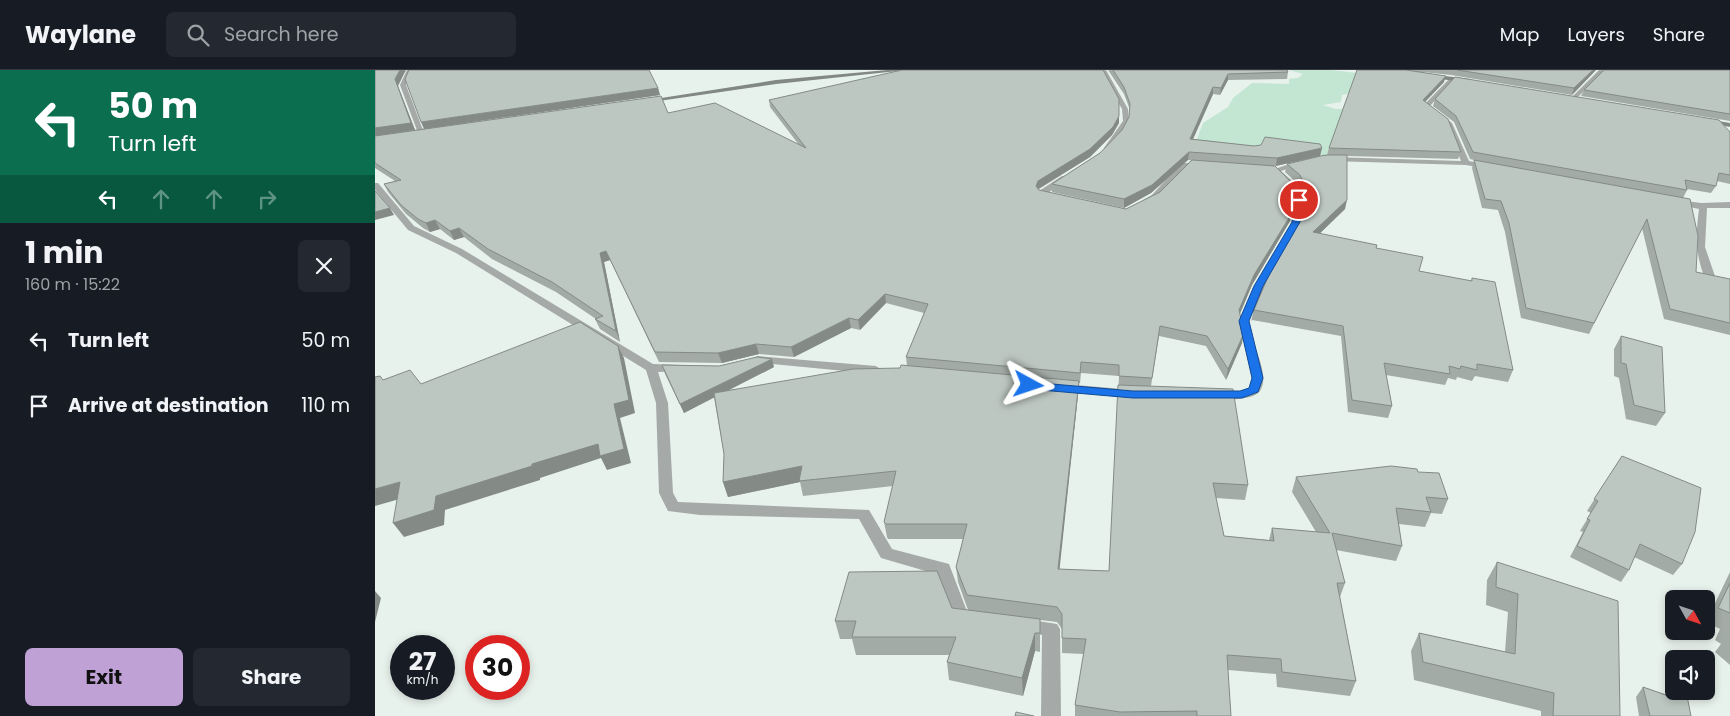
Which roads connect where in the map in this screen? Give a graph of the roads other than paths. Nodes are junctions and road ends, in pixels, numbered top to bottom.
1 (410, 70) edge
2 (904, 70) edge
3 (1103, 70) edge
4 (1602, 70) edge
5 (1424, 75) edge
6 (1451, 79) junction
7 (1479, 83) edge
8 (1565, 96) edge
9 (1574, 98) junction
10 (1584, 100) edge
11 (640, 102) edge
12 (1699, 120) edge
13 (1718, 123) junction
14 (1730, 125) edge
15 (1723, 129) edge
16 (431, 132) edge
17 (421, 133) junction
18 (412, 134) edge
19 (1098, 155) edge
20 (1323, 158) edge
21 (1310, 162) edge
22 (1466, 162) junction
23 (1211, 165) edge
24 (1497, 169) edge
25 (1071, 174) edge
26 (375, 185) edge
27 (1059, 199) edge
28 (1665, 199) edge
29 (1730, 204) edge
30 (1139, 206) edge
31 (1701, 206) junction
32 (1712, 282) edge
33 (750, 362) edge
34 (651, 368) junction
35 (687, 368) edge
36 (887, 372) edge
37 (1049, 387) edge
38 (1142, 394) edge
39 (1207, 395) edge
40 (981, 622) edge
41 (1011, 625) edge
42 (1051, 716) edge

1 - 17 street
2 - 11 street
3 - 19 street
4 - 9 street
5 - 6 street
6 - 7 street
6 - 22 street
8 - 9 street
9 - 10 street
12 - 13 street
13 - 14 street
13 - 15 street
16 - 17 street
17 - 18 street
20 - 22 street
21 - 39 street
22 - 24 street
23 - 30 street
25 - 27 street
26 - 34 street
28 - 31 street
29 - 31 street
31 - 32 street
33 - 36 street
34 - 35 street
34 - 40 street
37 - 38 street
41 - 42 street

